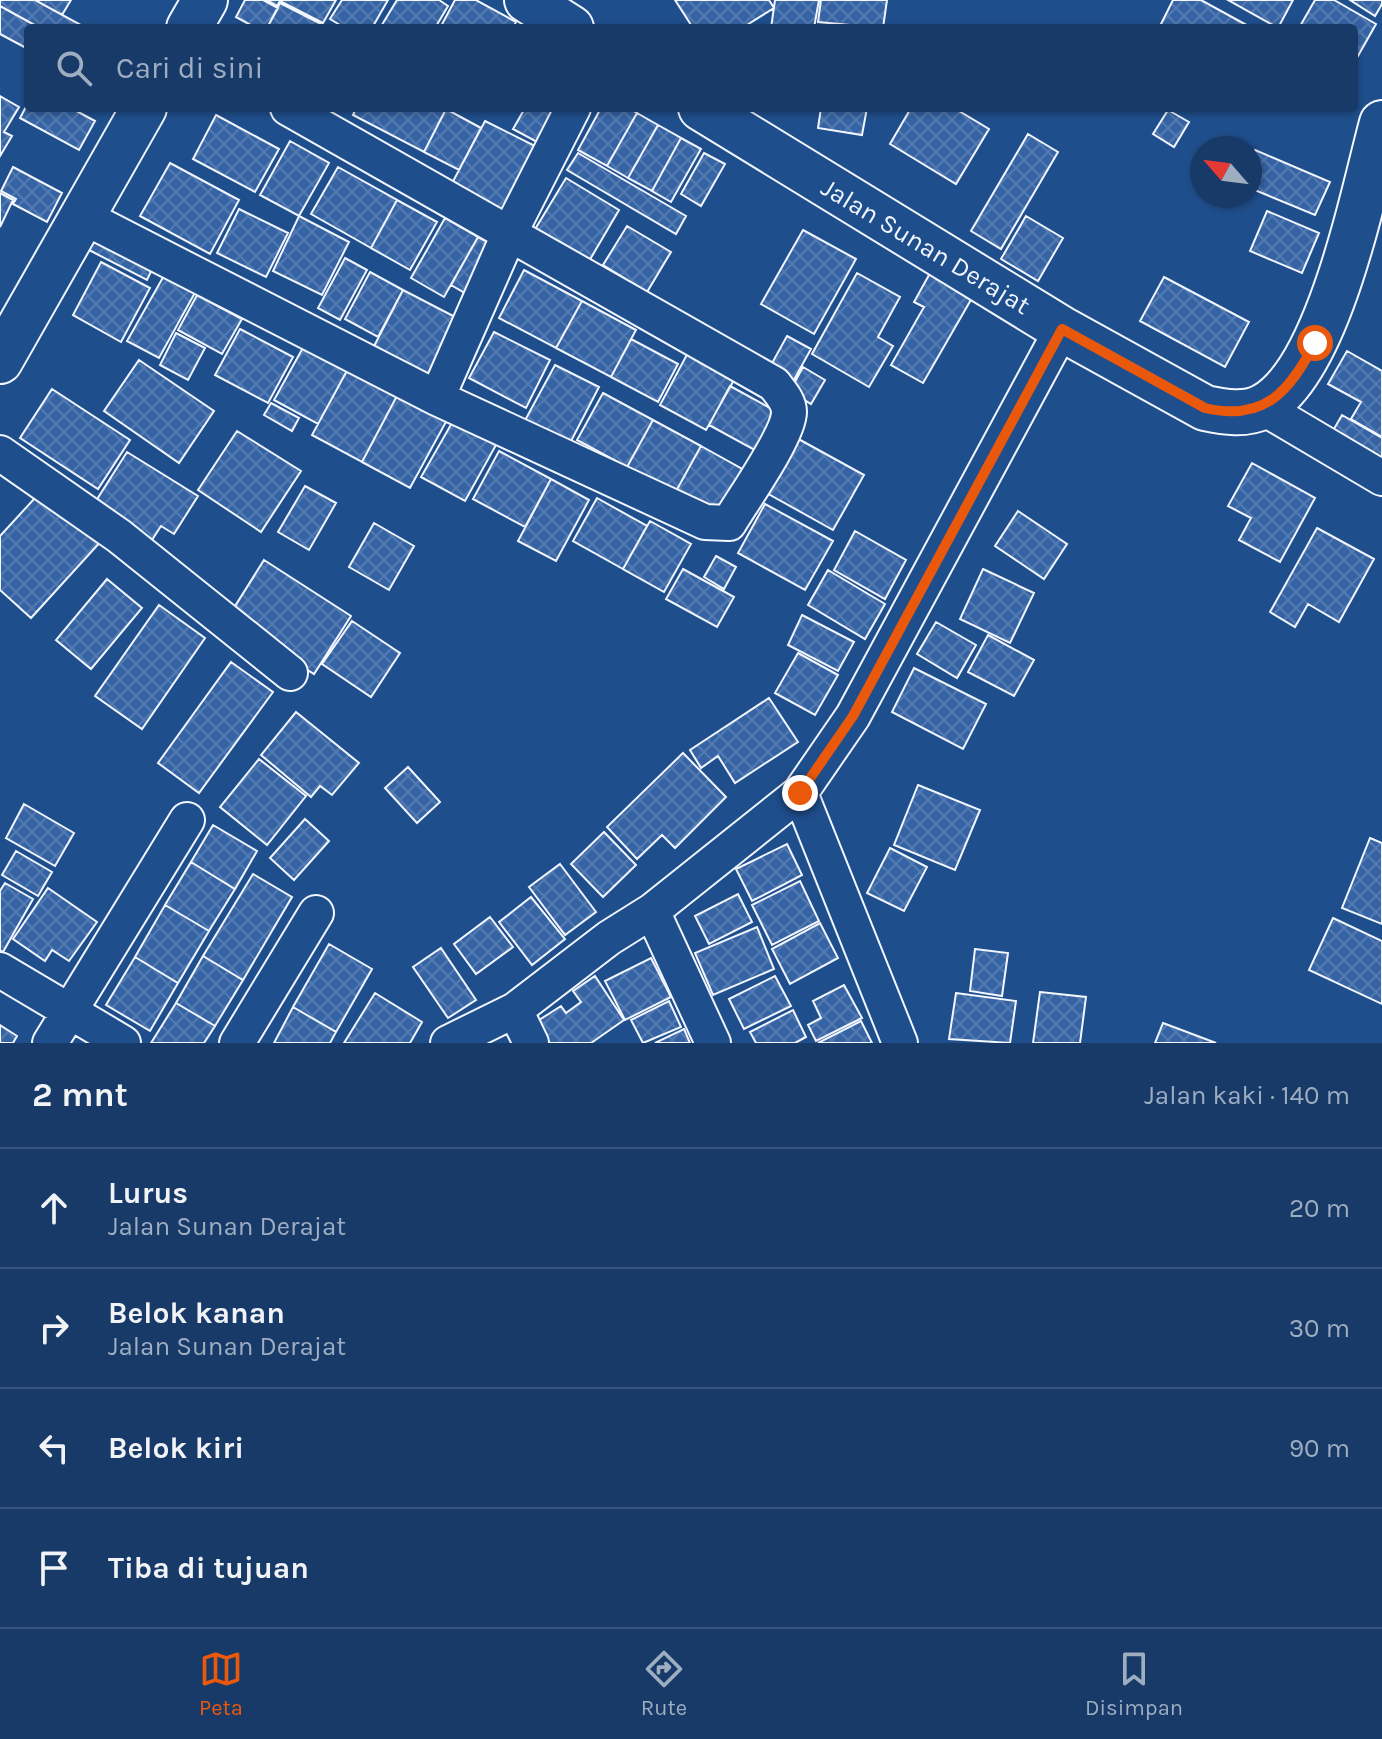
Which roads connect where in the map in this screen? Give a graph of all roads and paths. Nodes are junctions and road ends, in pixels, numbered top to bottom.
1 (205, 0) edge
2 (527, 0) edge
3 (191, 24) edge
4 (565, 24) edge
5 (142, 112) edge
6 (295, 112) edge
7 (571, 112) edge
8 (708, 112) edge
9 (1382, 123) edge
10 (82, 216) junction
11 (510, 232) junction
12 (1062, 329) junction
13 (0, 361) edge
14 (437, 398) junction
15 (1262, 407) junction
16 (0, 453) edge
17 (1382, 478) edge
18 (290, 673) dead end
19 (800, 793) junction
20 (187, 820) dead end
21 (652, 911) junction
22 (316, 913) dead end
23 (0, 970) edge
24 (71, 1009) junction
25 (515, 1010) junction
26 (50, 1043) edge
27 (123, 1043) edge
28 (237, 1043) edge
29 (448, 1043) edge
30 (531, 1043) edge
31 (713, 1043) edge
32 (900, 1043) edge

1 - 3 street
2 - 4 street
5 - 10 street
6 - 11 street
7 - 11 street
8 - 12 street, Jalan Sunan Derajat
9 - 15 street
10 - 13 street
10 - 14 street
11 - 14 street
11 - 14 street
12 - 15 street, Jalan Sunan Derajat
12 - 19 street
15 - 17 street
16 - 18 street
19 - 21 street
19 - 32 street
20 - 24 street
21 - 25 street
21 - 31 street
22 - 28 street
23 - 24 street
24 - 26 street
24 - 27 street
25 - 29 street
25 - 30 street

